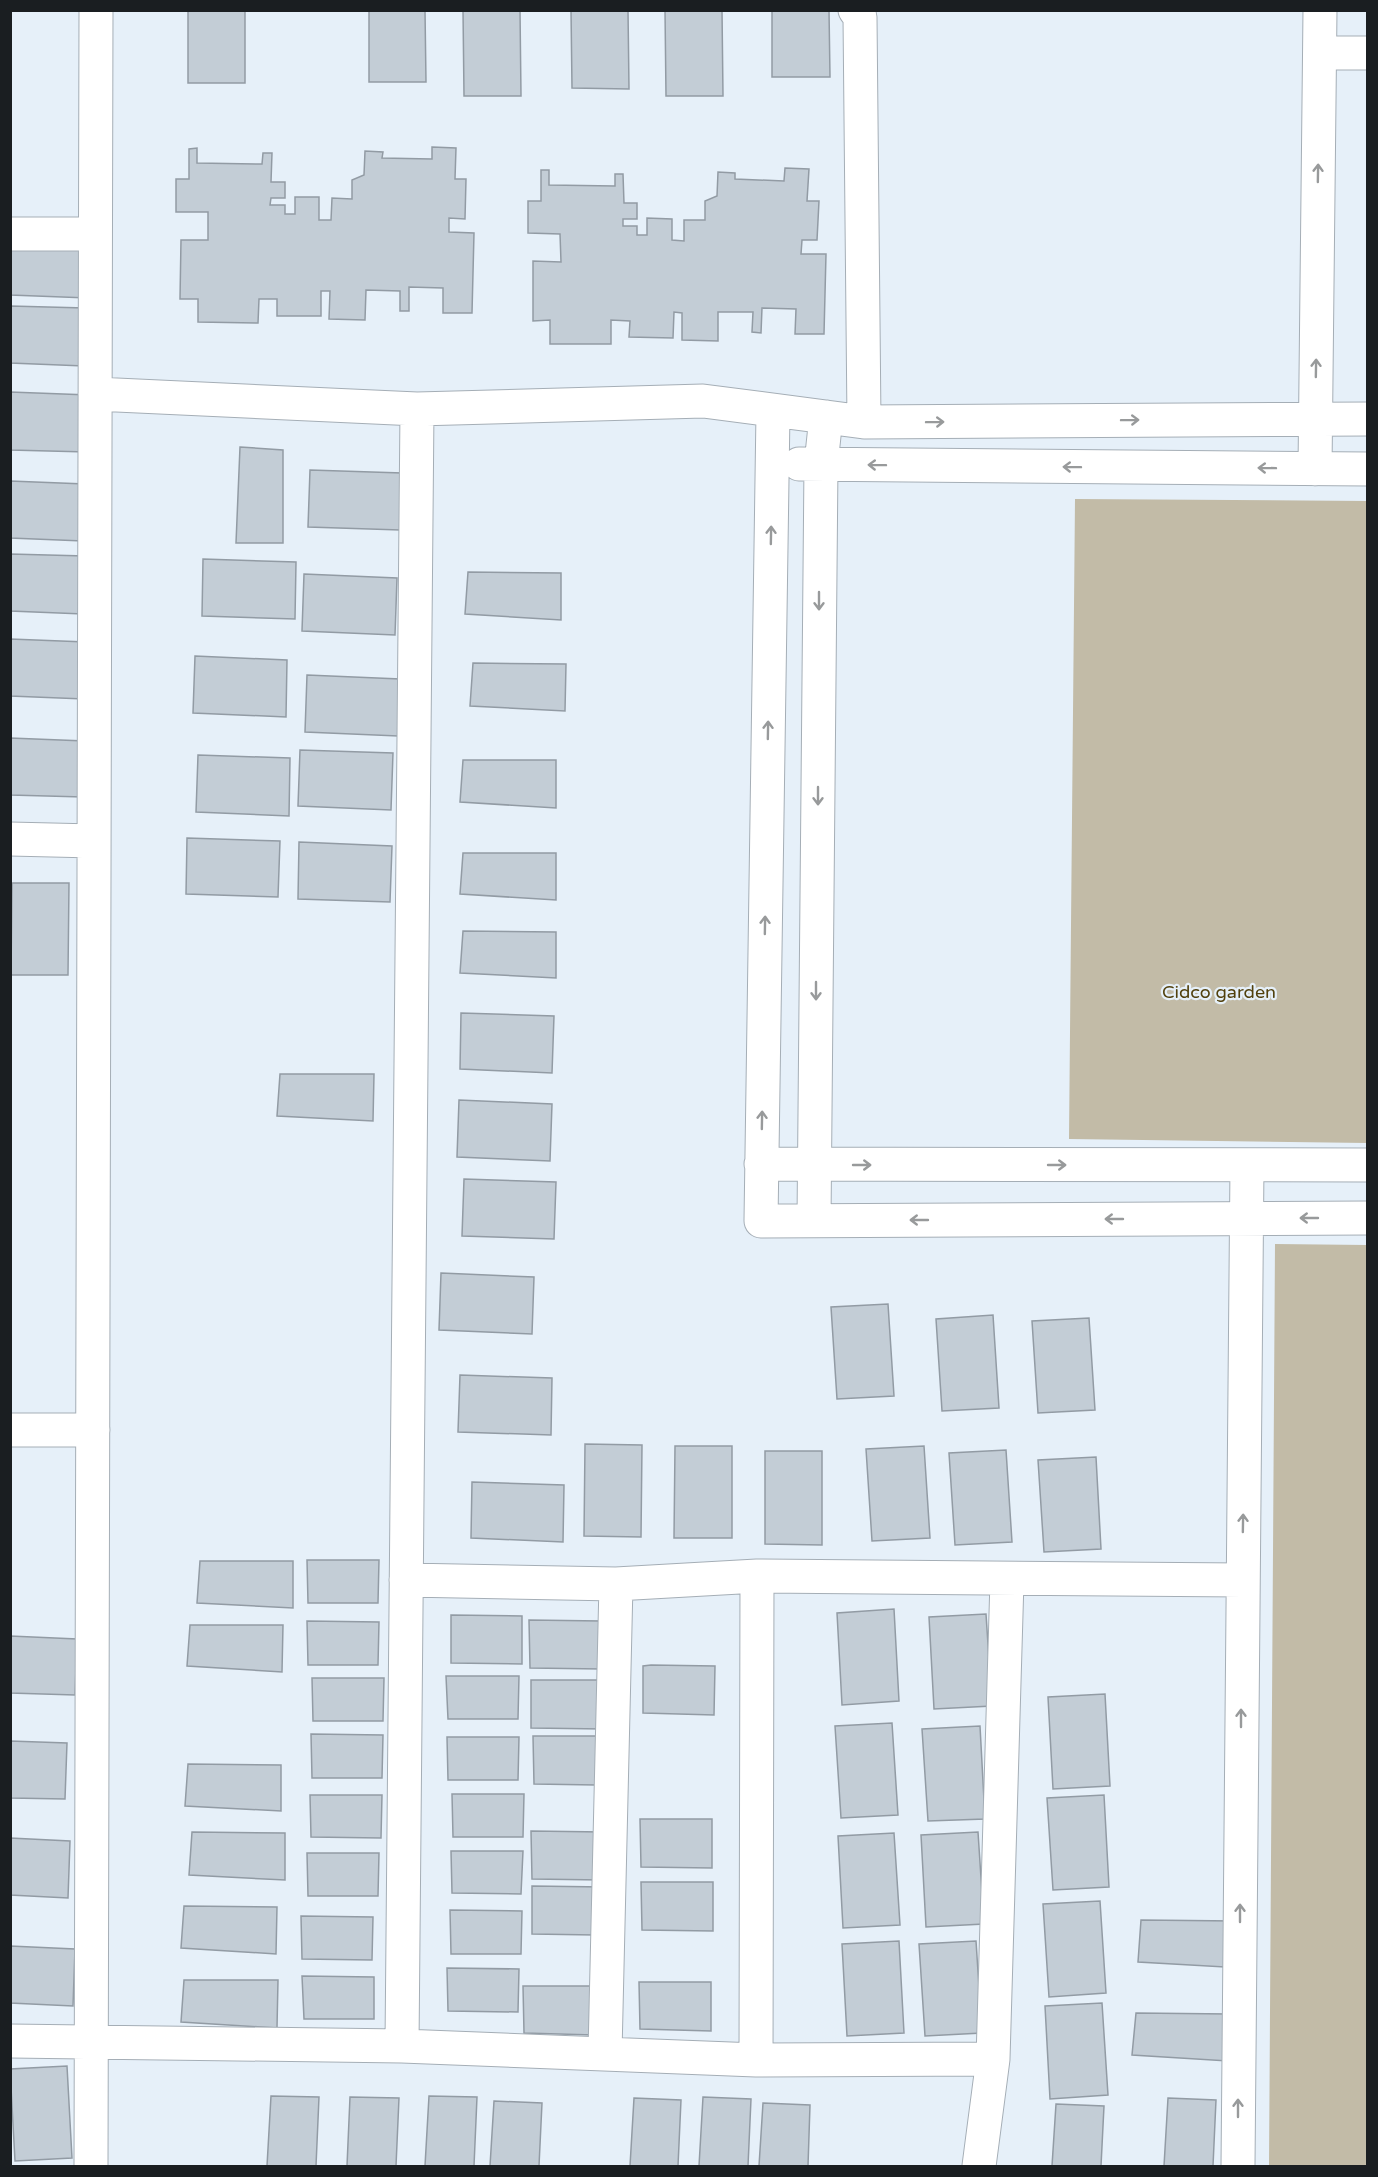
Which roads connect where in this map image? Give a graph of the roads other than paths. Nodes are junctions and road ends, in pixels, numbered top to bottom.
1 (96, 10) edge
2 (855, 10) edge
3 (1320, 10) edge
4 (1320, 53) junction
5 (1368, 53) edge
6 (10, 234) edge
7 (95, 234) junction
8 (95, 394) junction
9 (417, 409) junction
10 (773, 412) junction
11 (826, 417) junction
12 (1316, 418) junction
13 (1368, 419) edge
14 (864, 422) junction
15 (772, 464) junction
16 (821, 464) junction
17 (1315, 469) junction
18 (1368, 469) edge
19 (10, 839) edge
20 (94, 841) junction
21 (761, 1164) junction
22 (815, 1165) junction
23 (1247, 1165) junction
24 (1368, 1165) edge
25 (1246, 1218) junction
26 (1368, 1218) edge
27 (814, 1220) junction
28 (10, 1430) edge
29 (93, 1430) junction
30 (757, 1576) junction
31 (406, 1580) junction
32 (1006, 1580) junction
33 (1243, 1580) junction
34 (616, 1584) junction
35 (10, 2041) edge
36 (91, 2042) junction
37 (402, 2046) junction
38 (605, 2053) junction
39 (993, 2059) junction
40 (756, 2060) junction
41 (91, 2166) edge
42 (979, 2166) edge
43 (1238, 2166) edge

1 - 7 street
2 - 14 street
3 - 4 street
4 - 5 street
12 -> 4 street
6 - 7 street
7 - 8 street
8 - 9 street
8 - 20 street
9 - 10 street
9 - 31 street
10 - 11 street
10 - 15 street
11 - 14 street
11 - 16 street
12 - 13 street
14 -> 12 street
12 - 17 street
15 - 16 street
21 -> 15 street
17 -> 16 street
16 -> 22 street
17 - 18 street
19 - 20 street
20 - 29 street
21 - 22 street
21 - 27 street
22 -> 23 street
22 - 27 street
23 - 24 street
23 - 25 street
26 -> 25 street
25 -> 27 street
33 -> 25 street
28 - 29 street
29 - 36 street
30 - 32 street
30 - 34 street
30 - 40 street
31 - 34 street
31 - 37 street
32 - 33 street
32 - 39 street
43 -> 33 street
34 - 38 street
35 - 36 street
36 - 37 street
36 - 41 street
37 - 38 street
38 - 40 street
39 - 40 street
39 - 42 street

